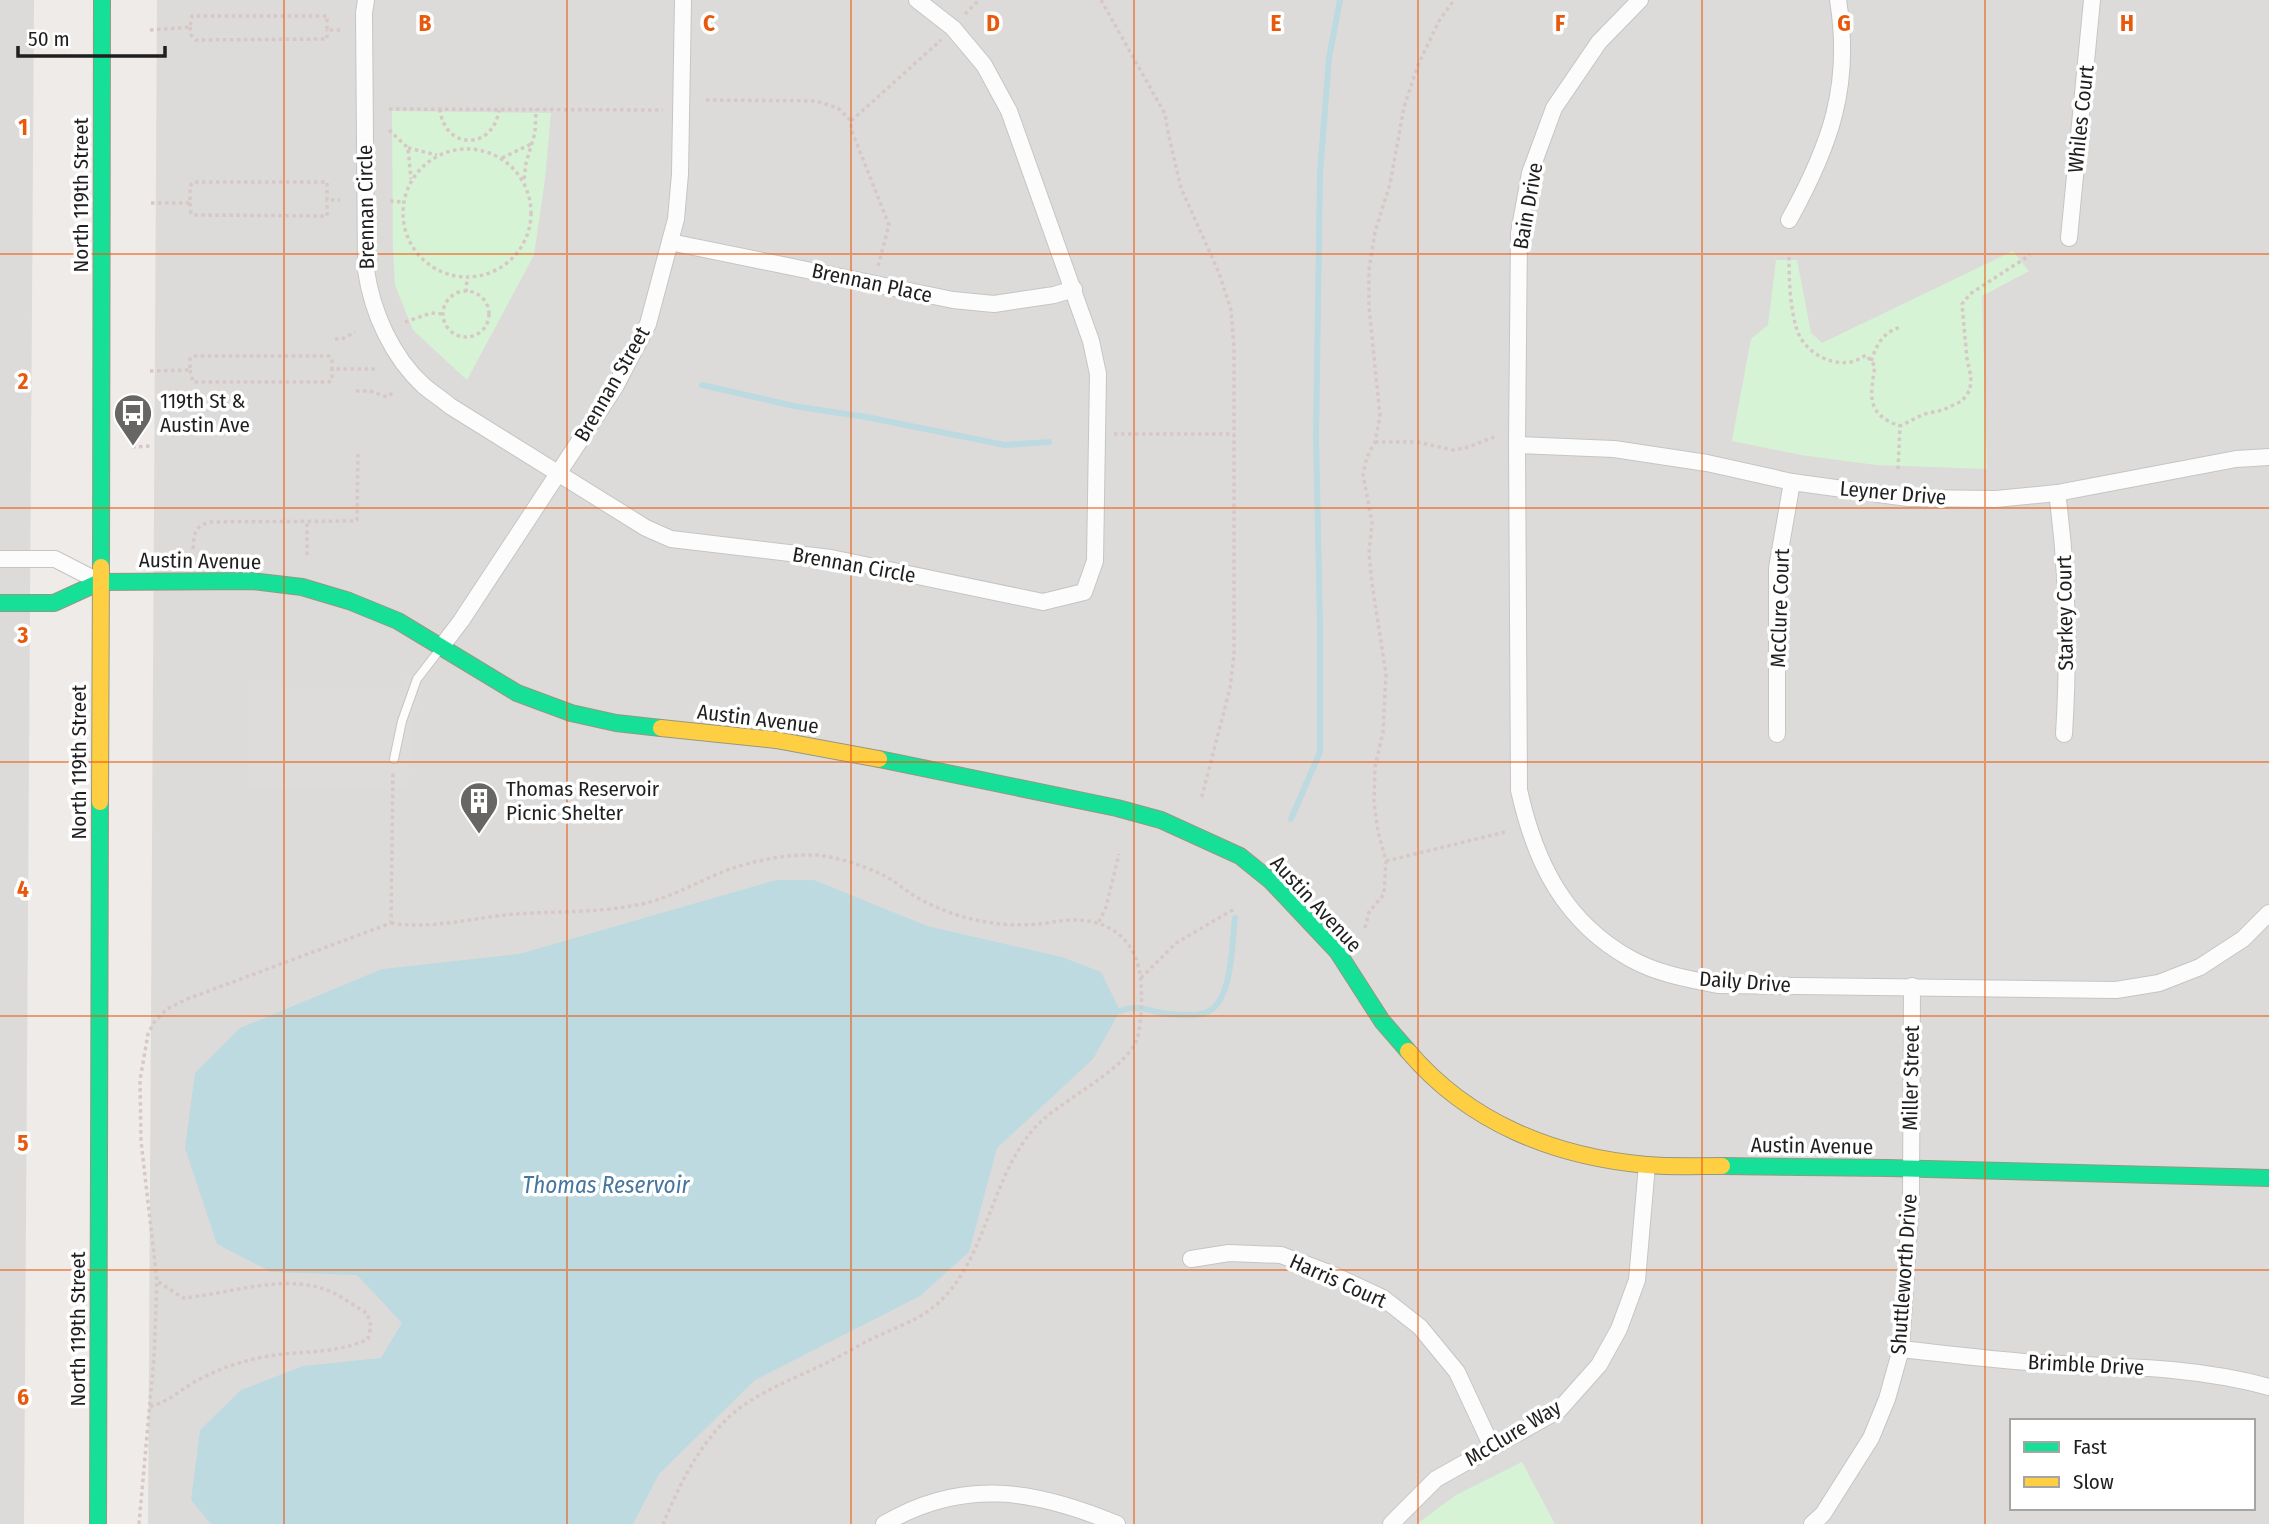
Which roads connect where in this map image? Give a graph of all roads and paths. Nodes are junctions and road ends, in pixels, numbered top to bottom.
1 (102, 0) edge
2 (366, 0) edge
3 (683, 0) edge
4 (917, 0) edge
5 (979, 0) edge
6 (1101, 0) edge
7 (1454, 0) edge
8 (1640, 0) edge
9 (1838, 0) edge
10 (2092, 0) edge
11 (965, 14) dead end
12 (190, 27) junction
13 (149, 30) dead end
14 (327, 30) junction
15 (340, 30) dead end
16 (941, 40) dead end
17 (706, 100) dead end
18 (388, 109) dead end
19 (439, 109) junction
20 (499, 109) junction
21 (536, 109) junction
22 (663, 110) dead end
23 (851, 121) junction
24 (388, 130) dead end
25 (469, 140) junction
26 (531, 144) junction
27 (408, 148) junction
28 (468, 149) junction
29 (439, 156) junction
30 (502, 158) junction
31 (524, 180) junction
32 (411, 183) junction
33 (327, 200) junction
34 (340, 200) dead end
35 (390, 201) dead end
36 (404, 202) junction
37 (151, 203) dead end
38 (190, 203) junction
39 (1789, 220) dead end
40 (2069, 238) dead end
41 (670, 242) junction
42 (2030, 255) dead end
43 (1789, 257) dead end
44 (877, 266) dead end
45 (467, 278) junction
46 (1074, 289) junction
47 (466, 292) junction
48 (444, 314) junction
49 (405, 322) dead end
50 (1901, 327) dead end
51 (355, 332) dead end
52 (335, 339) dead end
53 (1871, 361) junction
54 (332, 369) junction
55 (376, 369) dead end
56 (190, 370) junction
57 (150, 371) dead end
58 (356, 391) dead end
59 (395, 391) dead end
60 (1900, 426) junction
61 (1114, 434) dead end
62 (1234, 434) junction
63 (1497, 436) dead end
64 (1375, 442) junction
65 (1517, 445) junction
66 (151, 446) dead end
67 (132, 447) dead end
68 (358, 451) dead end
69 (2269, 457) edge
70 (1898, 469) dead end
71 (558, 472) junction
72 (1792, 482) junction
73 (2057, 493) junction
74 (307, 522) junction
75 (193, 549) dead end
76 (307, 555) dead end
77 (0, 559) edge
78 (100, 582) junction
79 (0, 603) edge
80 (442, 646) junction
81 (1777, 734) dead end
82 (2064, 734) dead end
83 (394, 759) joint
84 (1201, 800) dead end
85 (1505, 832) dead end
86 (1119, 854) dead end
87 (1386, 861) junction
88 (1236, 908) dead end
89 (2269, 913) edge
90 (391, 923) junction
91 (1099, 923) junction
92 (1366, 928) dead end
93 (1140, 978) junction
94 (1912, 986) junction
95 (1647, 1165) junction
96 (1911, 1169) junction
97 (2269, 1178) edge
98 (1191, 1259) dead end
99 (157, 1281) junction
100 (1901, 1349) junction
101 (2269, 1387) edge
102 (150, 1406) junction
103 (1492, 1447) junction
104 (1824, 1521) edge
105 (98, 1524) edge
106 (139, 1524) edge
107 (663, 1524) edge
108 (884, 1524) edge
109 (1117, 1524) edge
110 (1391, 1524) edge

1 - 78 street, North 119th Street
2 - 71 street, Brennan Circle
3 - 41 street, Brennan Street
4 - 46 street, Brennan Circle
5 - 11 path
6 - 62 path
7 - 64 path
8 - 65 street, Bain Drive
9 - 39 street
10 - 40 street, Whiles Court
12 - 13 path
12 - 14 path
12 - 14 path
14 - 15 path
16 - 23 path
17 - 23 path
18 - 19 path
19 - 20 path
19 - 25 path
20 - 21 path
20 - 25 path
21 - 22 path
21 - 26 path
23 - 44 path
24 - 27 path
25 - 28 path
26 - 30 path
26 - 31 path
27 - 29 path
27 - 32 path
28 - 29 path
28 - 30 path
29 - 32 path
30 - 31 path
31 - 45 path
32 - 36 path
33 - 34 path
33 - 38 path
33 - 38 path
35 - 36 path
36 - 45 path
37 - 38 path
41 - 46 street, Brennan Place
41 - 71 street, Brennan Street
42 - 60 path
43 - 53 path
45 - 47 path
46 - 71 street, Brennan Circle
47 - 48 path
47 - 48 path
48 - 49 path
50 - 53 path
51 - 52 path
53 - 60 path
54 - 55 path
54 - 56 path
54 - 56 path
56 - 57 path
58 - 59 path
60 - 70 path
61 - 62 path
62 - 84 path
63 - 64 path
64 - 87 path
65 - 72 street, Leyner Drive
65 - 94 street, Daily Drive
66 - 67 path
68 - 74 path
69 - 73 street, Leyner Drive
71 - 80 street, Brennan Street
72 - 73 street, Leyner Drive
72 - 81 street, McClure Court
73 - 82 street, Starkey Court
74 - 75 path
74 - 76 path
77 - 78 street
78 - 79 street
78 - 80 street, Austin Avenue
78 - 105 street, North 119th Street
80 - 83 lane
80 - 95 street, Austin Avenue
83 - 90 path
85 - 87 path
86 - 91 path
87 - 92 path
88 - 93 path
89 - 94 street, Daily Drive
90 - 91 path
90 - 99 path
91 - 93 path
93 - 107 path
94 - 96 street, Miller Street
95 - 96 street, Austin Avenue
95 - 103 street, McClure Way
96 - 97 street, Austin Avenue
96 - 100 street, Shuttleworth Drive
98 - 103 street, Harris Court
99 - 102 path
99 - 102 path
100 - 101 street, Brimble Drive
100 - 104 street, Shuttleworth Drive
102 - 106 path
103 - 110 street, McClure Way
108 - 109 street

